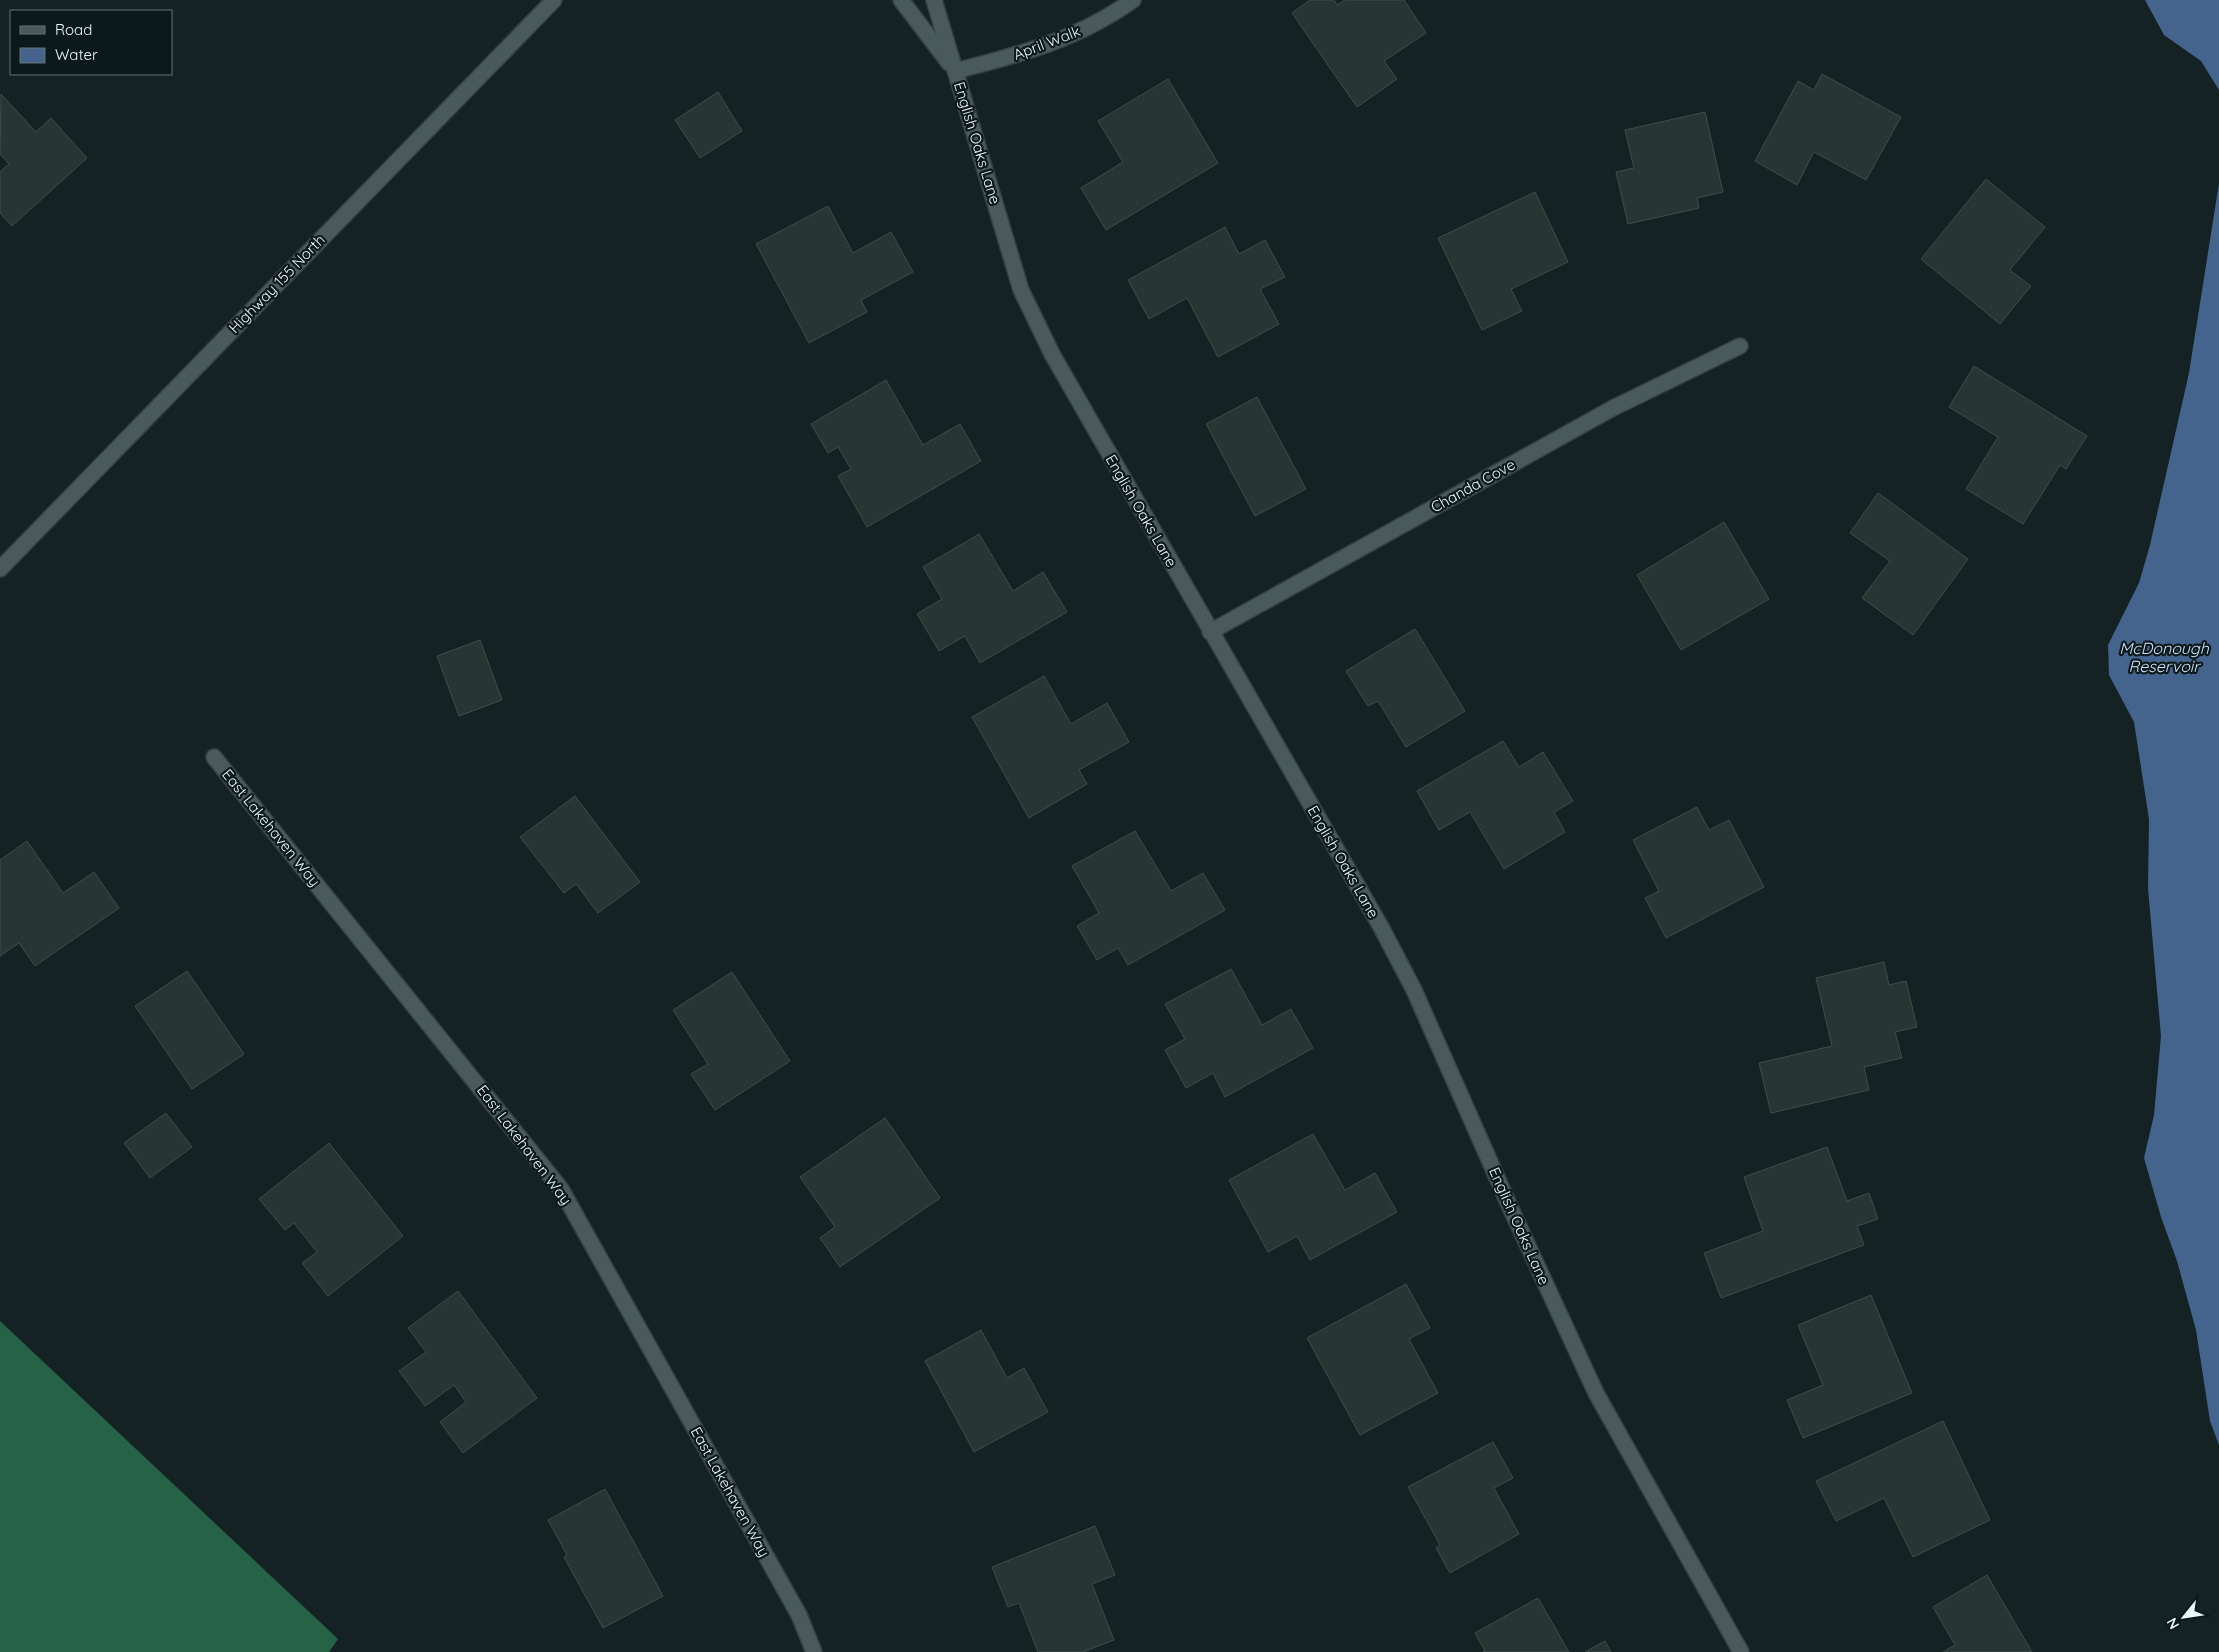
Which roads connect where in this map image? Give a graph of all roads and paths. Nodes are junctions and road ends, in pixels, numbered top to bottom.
1 (554, 0) edge
2 (901, 0) edge
3 (934, 0) edge
4 (1132, 0) edge
5 (955, 71) junction
6 (1740, 346) dead end
7 (0, 569) edge
8 (1210, 632) junction
9 (214, 757) dead end
10 (814, 1652) edge
11 (1741, 1652) edge

1 - 7 street, Highway 155 North
2 - 5 street, English Oaks Lane
3 - 5 street, English Oaks Lane
4 - 5 street, April Walk
5 - 8 street, English Oaks Lane
6 - 8 street, Chanda Cove
8 - 11 street, English Oaks Lane
9 - 10 street, East Lakehaven Way

